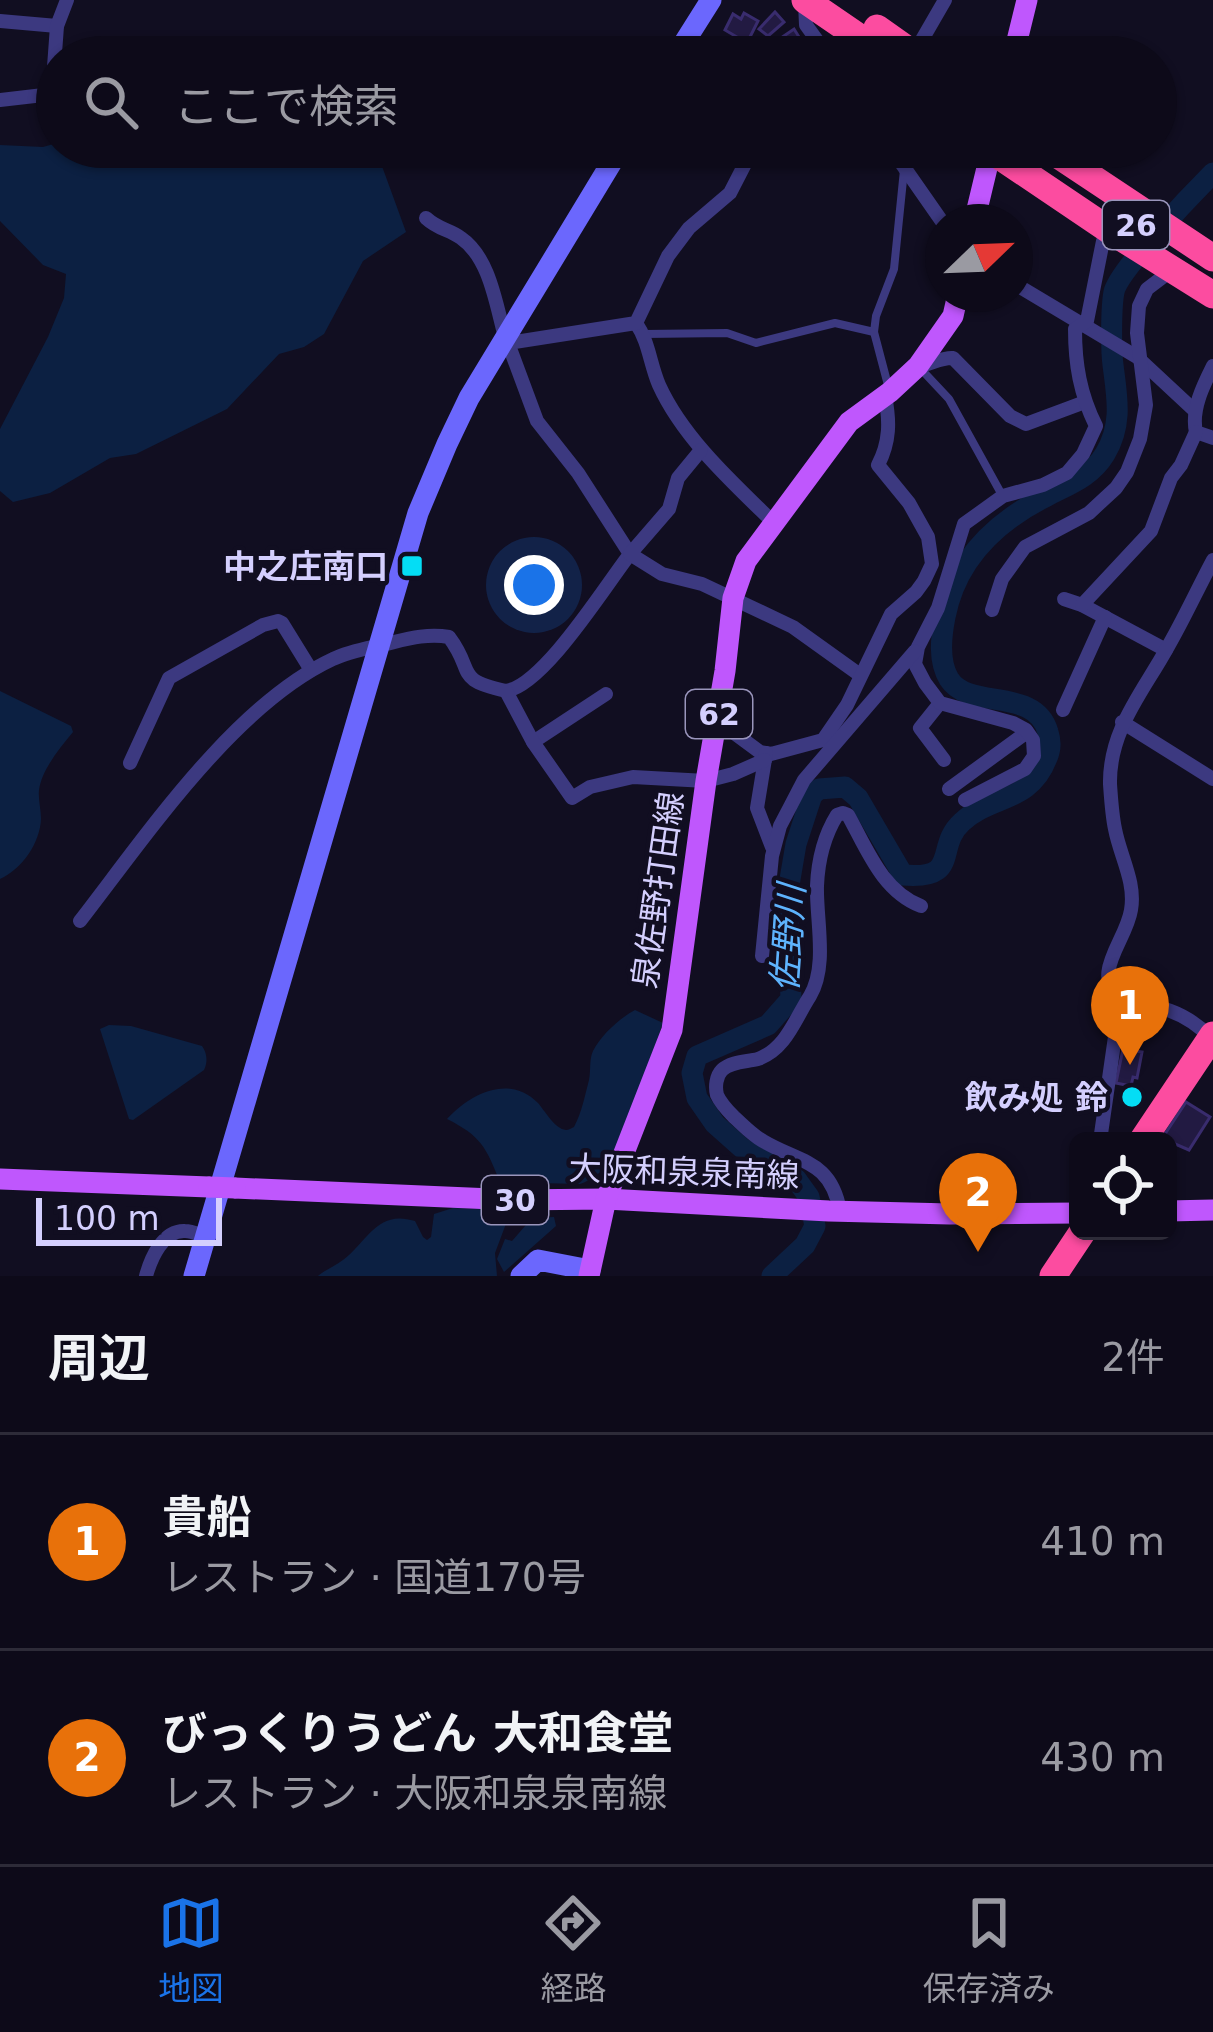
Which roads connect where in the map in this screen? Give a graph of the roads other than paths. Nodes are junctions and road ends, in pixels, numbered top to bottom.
1 (67, 0) edge
2 (711, 0) edge
3 (805, 0) edge
4 (945, 0) edge
5 (1027, 0) edge
6 (849, 16) edge
7 (0, 21) edge
8 (57, 26) junction
9 (56, 36) edge
10 (692, 36) edge
11 (814, 36) edge
12 (891, 36) edge
13 (932, 36) edge
14 (1018, 36) edge
15 (36, 96) edge
16 (0, 100) edge
17 (608, 168) edge
18 (743, 168) edge
19 (904, 168) joint
20 (991, 168) edge
21 (1024, 168) edge
22 (1074, 168) edge
23 (1076, 168) edge
24 (1082, 168) edge
25 (930, 204) edge
26 (980, 204) edge
27 (427, 218) dead end
28 (1115, 234) junction
29 (1202, 235) edge
30 (1213, 258) edge
31 (1167, 267) junction
32 (1213, 276) edge
33 (1033, 295) edge
34 (1213, 295) edge
35 (954, 312) edge
36 (1086, 327) junction
37 (640, 328) junction
38 (874, 332) junction
39 (506, 340) junction
40 (1139, 359) junction
41 (918, 366) junction
42 (1213, 366) edge
43 (887, 394) junction
44 (1084, 402) junction
45 (1195, 411) junction
46 (1196, 432) junction
47 (1213, 438) edge
48 (701, 449) junction
49 (1003, 496) junction
50 (774, 524) junction
51 (964, 524) junction
52 (928, 540) junction
53 (630, 554) junction
54 (1213, 560) edge
55 (733, 598) junction
56 (1064, 599) dead end
57 (1082, 605) junction
58 (992, 610) dead end
59 (1105, 617) junction
60 (380, 645) junction
61 (918, 647) junction
62 (1166, 650) junction
63 (311, 670) junction
64 (860, 675) junction
65 (506, 691) junction
66 (606, 694) dead end
67 (940, 703) junction
68 (1063, 710) dead end
69 (718, 721) junction
70 (1123, 722) junction
71 (1027, 732) junction
72 (533, 742) junction
73 (826, 745) junction
74 (765, 757) junction
75 (944, 760) dead end
76 (130, 763) dead end
77 (976, 769) junction
78 (1213, 779) edge
79 (706, 781) junction
80 (991, 787) junction
81 (950, 789) dead end
82 (965, 800) dead end
83 (773, 851) junction
84 (921, 906) dead end
85 (80, 921) dead end
86 (763, 956) dead end
87 (1120, 1002) junction
88 (1210, 1044) edge
89 (1101, 1132) edge
90 (1148, 1132) edge
91 (0, 1179) edge
92 (606, 1199) junction
93 (1213, 1210) edge
94 (835, 1211) junction
95 (1177, 1211) edge
96 (1069, 1213) edge
97 (206, 1237) junction
98 (1077, 1240) edge
99 (590, 1273) edge
100 (146, 1276) edge
101 (194, 1276) edge
102 (520, 1276) edge
103 (1053, 1276) edge

1 - 8 street
2 - 10 street
3 - 6 highway
3 - 11 street
4 - 13 street
5 - 14 main road
6 - 12 highway
7 - 8 street
8 - 9 street
15 - 16 street
17 - 39 street
18 - 37 street
19 - 25 street
19 - 38 lane
20 - 26 main road
21 - 28 highway, 26
22 - 32 highway, 26
23 - 30 highway, 26
24 - 29 highway, 26
27 - 39 street
28 - 31 highway, 26
28 - 36 street
31 - 34 highway, 26
31 - 40 street
33 - 36 street
35 - 41 main road, 泉佐野打田線 / 62
36 - 40 street
36 - 44 street
37 - 38 lane
37 - 39 street
37 - 48 street
38 - 43 lane
39 - 53 street
39 - 60 street
40 - 45 street
40 - 58 street
41 - 43 main road, 泉佐野打田線 / 62
41 - 44 street
41 - 49 lane
42 - 45 street
43 - 50 main road, 泉佐野打田線 / 62
43 - 52 street
44 - 49 street
45 - 46 street
46 - 47 street
46 - 57 street
48 - 50 street
48 - 53 street
49 - 51 street
50 - 55 main road, 泉佐野打田線 / 62
51 - 52 street
51 - 61 street
52 - 64 street
53 - 55 street
53 - 65 street
54 - 62 street
55 - 64 street
55 - 69 main road, 泉佐野打田線 / 62
56 - 57 street
57 - 59 street
59 - 62 street
59 - 68 street
60 - 63 street
60 - 65 street
60 - 97 street
61 - 67 street
61 - 73 street
62 - 70 street
63 - 76 street
63 - 85 street
64 - 73 street
65 - 72 street
66 - 72 street
67 - 71 street
67 - 75 street
69 - 74 street
69 - 79 main road, 泉佐野打田線 / 62
70 - 78 street
70 - 87 street
71 - 77 street
71 - 80 street
72 - 79 street
73 - 74 street
73 - 83 street
74 - 79 street
74 - 83 street
77 - 80 street
77 - 81 street
79 - 92 main road, 泉佐野打田線 / 62
80 - 82 street
83 - 86 street
84 - 94 street
87 - 88 street
87 - 89 street
88 - 90 highway
91 - 92 main road, 大阪和泉泉南線 / 30, bridge
92 - 94 main road, 大阪和泉泉南線 / 30
92 - 99 main road, 泉佐野打田線 / 62
93 - 95 main road
94 - 96 main road, 大阪和泉泉南線 / 30
97 - 100 street
97 - 101 street
98 - 103 highway
99 - 102 street

